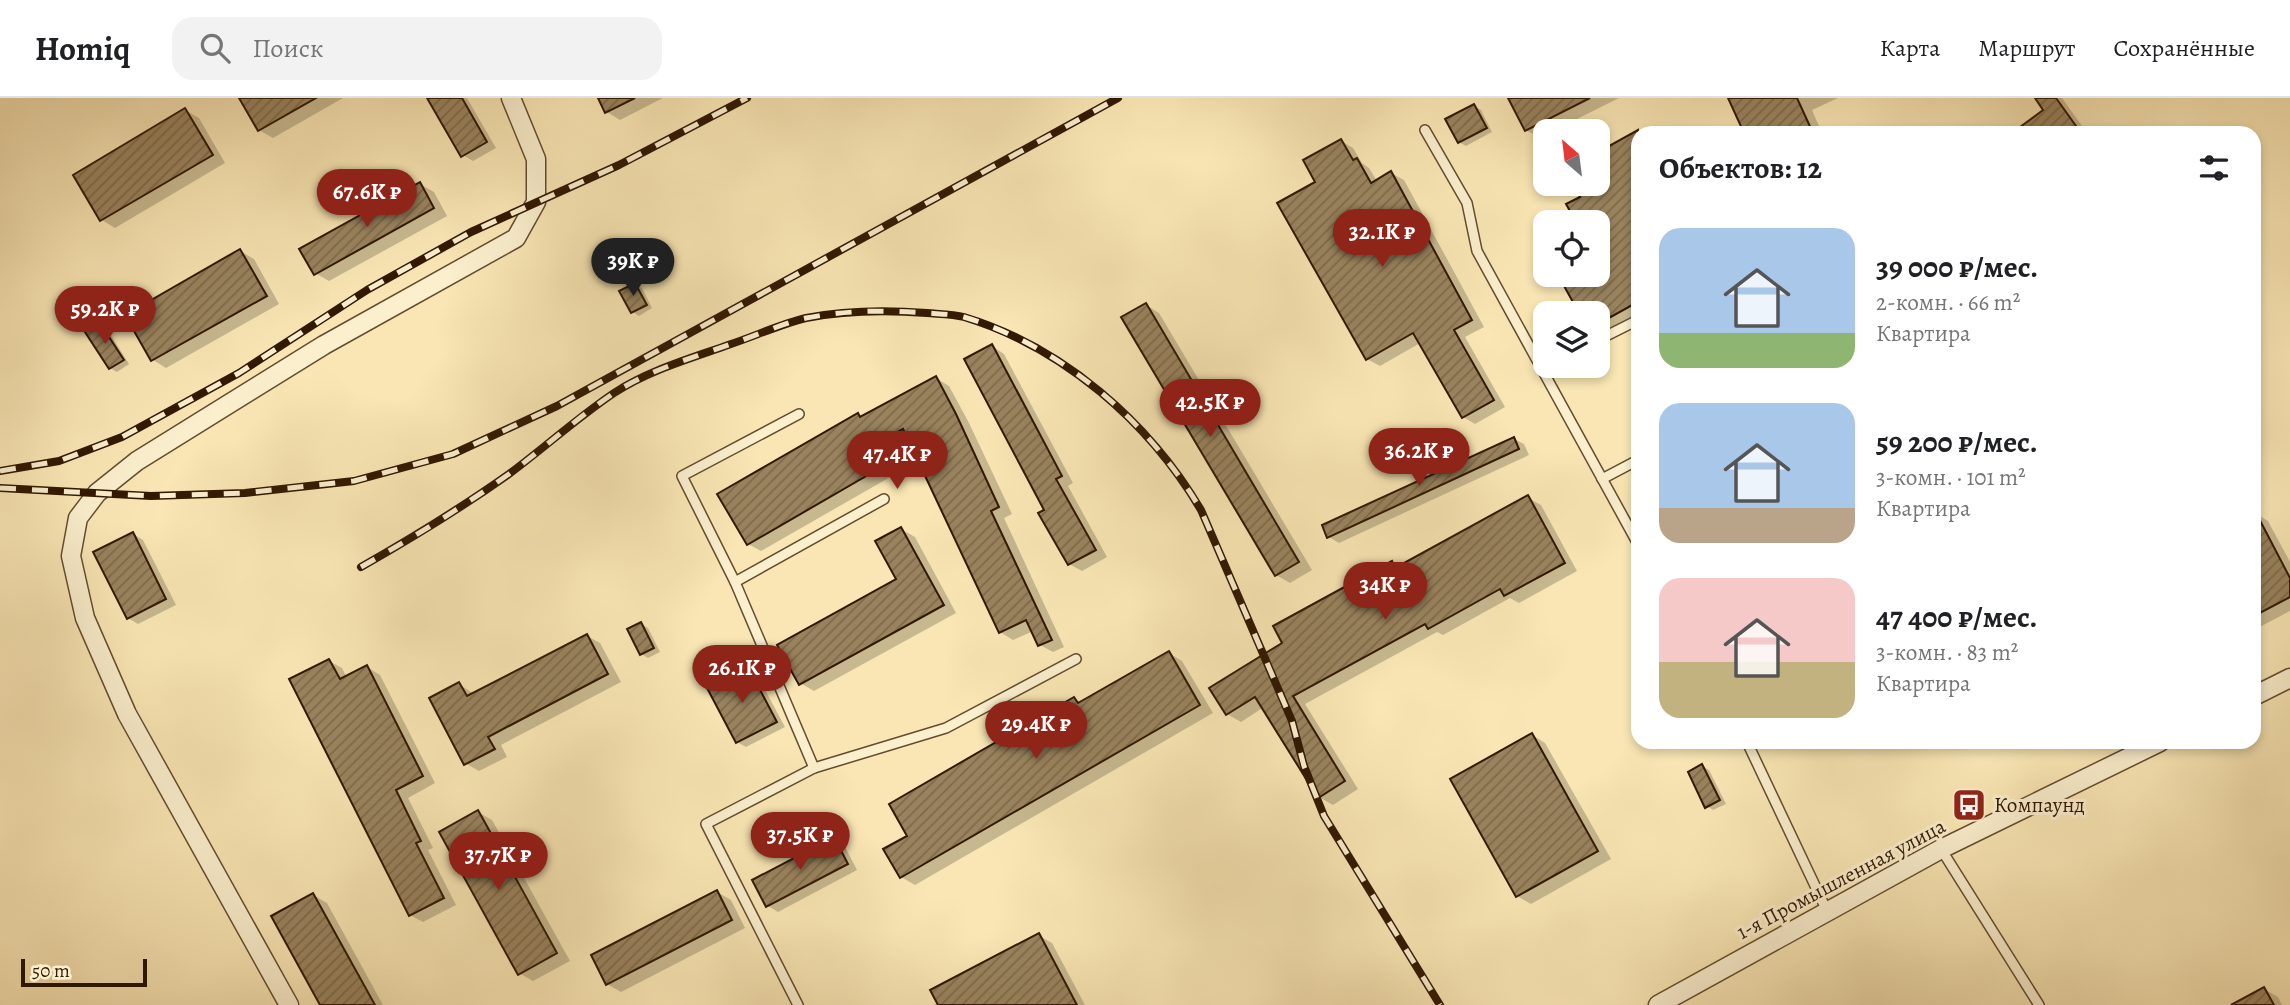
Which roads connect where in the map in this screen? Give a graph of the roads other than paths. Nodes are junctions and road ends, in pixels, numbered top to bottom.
1 (510, 98) edge
2 (1425, 130) dead end
3 (1631, 324) edge
4 (1610, 334) edge
5 (1533, 348) edge
6 (1550, 378) edge
7 (799, 414) dead end
8 (1631, 464) edge
9 (1602, 479) junction
10 (884, 499) dead end
11 (1631, 531) edge
12 (735, 582) junction
13 (1076, 659) dead end
14 (2290, 678) edge
15 (2261, 692) edge
16 (1750, 749) edge
17 (2146, 749) edge
18 (814, 768) junction
19 (1941, 849) junction
20 (1827, 911) junction
21 (289, 1005) edge
22 (798, 1005) edge
23 (1658, 1005) edge
24 (2039, 1005) edge

1 - 21 street
2 - 5 lane
3 - 4 lane
6 - 9 lane
7 - 12 lane
8 - 9 lane
9 - 11 lane
10 - 12 lane
12 - 18 lane
13 - 18 lane
14 - 15 street
16 - 20 lane
17 - 19 street, 1-я Промышленная улица
18 - 22 lane
19 - 20 street, 1-я Промышленная улица
19 - 24 lane
20 - 23 street, 1-я Промышленная улица

